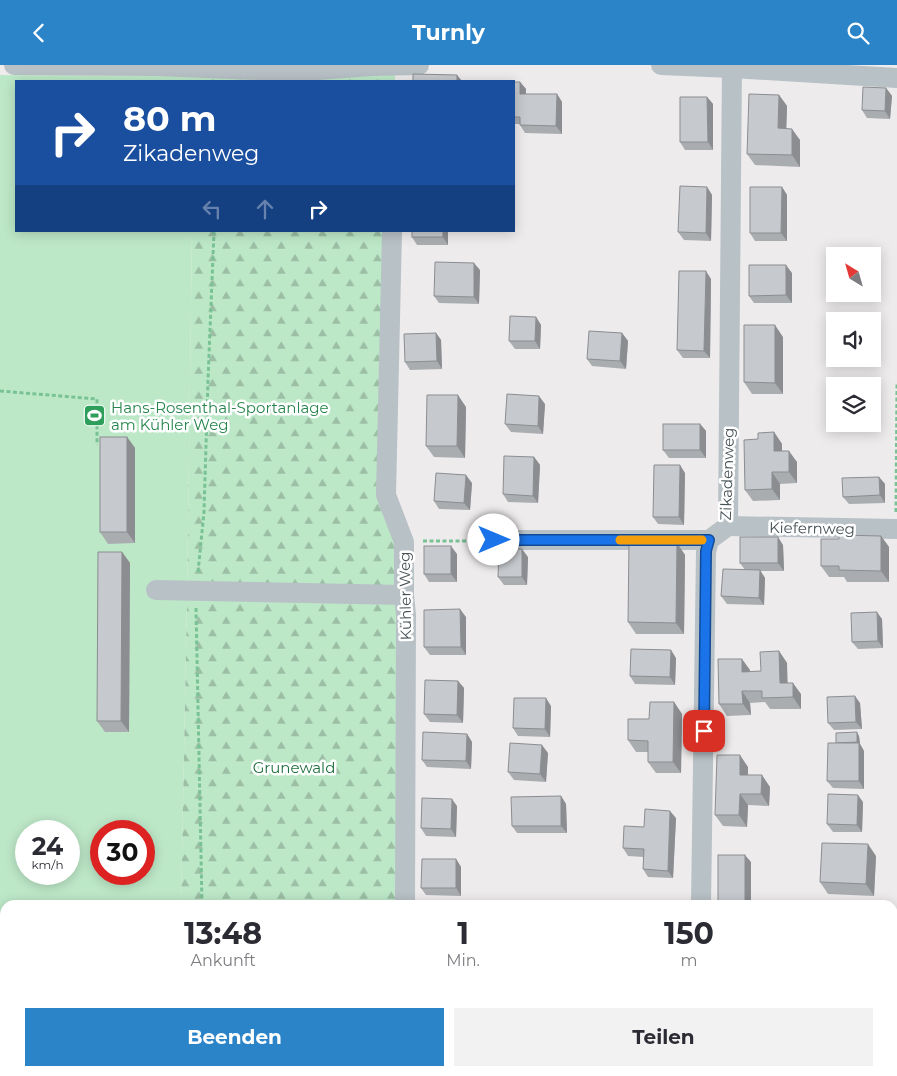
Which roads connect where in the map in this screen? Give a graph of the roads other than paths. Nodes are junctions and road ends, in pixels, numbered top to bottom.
1 (14, 65) edge
2 (396, 65) edge
3 (419, 65) edge
4 (661, 65) edge
5 (732, 66) edge
6 (894, 74) edge
7 (212, 75) edge
8 (286, 76) edge
9 (396, 80) edge
10 (392, 232) edge
11 (728, 526) junction
12 (896, 529) edge
13 (494, 540) road end
14 (709, 540) junction
15 (156, 590) dead end
16 (404, 595) junction
17 (405, 900) edge
18 (701, 900) edge

1 - 7 street
2 - 3 street
2 - 8 street
2 - 9 street
4 - 5 street
5 - 6 street
5 - 11 street, Zikadenweg
7 - 8 street
10 - 16 street, Kühler Weg
11 - 12 street, Kiefernweg
11 - 14 street, Zikadenweg
13 - 14 street
14 - 18 street, Zikadenweg
15 - 16 street
16 - 17 street, Kühler Weg

